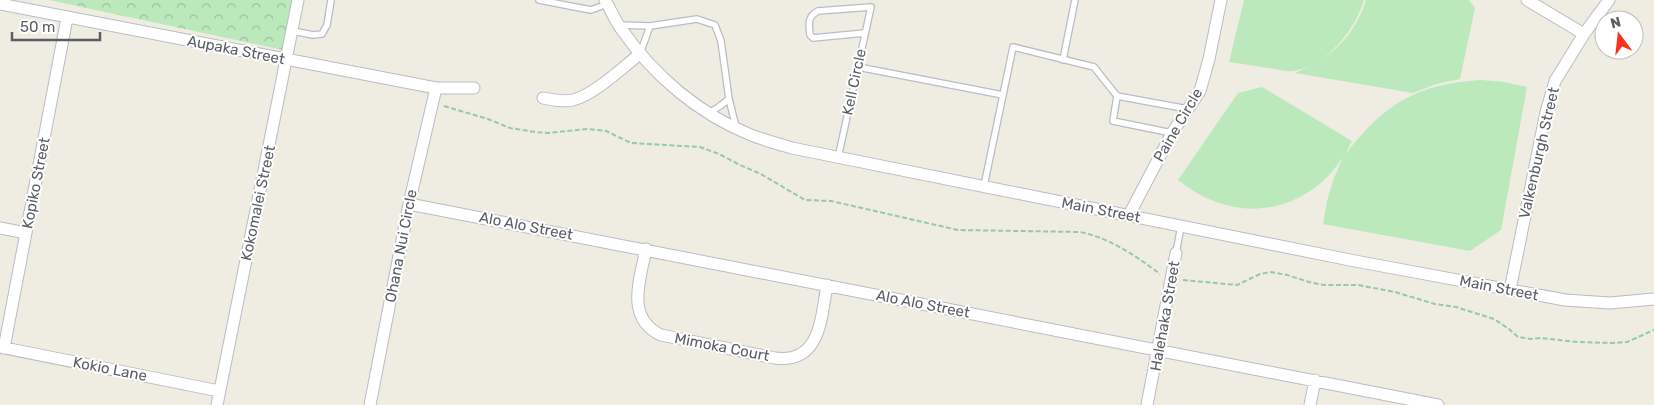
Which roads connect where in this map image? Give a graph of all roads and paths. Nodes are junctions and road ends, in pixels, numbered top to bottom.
1 (298, 0) edge
2 (331, 0) edge
3 (539, 0) edge
4 (1075, 0) edge
5 (1221, 0) edge
6 (1527, 0) edge
7 (1609, 0) edge
8 (606, 2) edge
9 (0, 4) edge
10 (67, 18) junction
11 (619, 25) junction
12 (650, 26) junction
13 (293, 31) junction
14 (865, 33) junction
15 (1584, 34) junction
16 (640, 54) junction
17 (287, 60) junction
18 (1063, 60) junction
19 (858, 67) junction
20 (436, 88) junction
21 (474, 88) dead end
22 (1003, 95) junction
23 (1117, 96) junction
24 (543, 98) dead end
25 (729, 99) junction
26 (442, 105) dead end
27 (1188, 109) junction
28 (708, 113) junction
29 (736, 128) junction
30 (1172, 133) junction
31 (838, 158) junction
32 (984, 186) junction
33 (409, 204) junction
34 (1129, 215) junction
35 (1182, 226) junction
36 (0, 228) edge
37 (26, 234) junction
38 (646, 250) junction
39 (1176, 253) joint
40 (1172, 279) junction
41 (827, 285) junction
42 (1510, 290) junction
43 (1654, 299) edge
44 (1654, 330) edge
45 (2, 347) edge
46 (1159, 349) junction
47 (1315, 380) junction
48 (219, 391) junction
49 (217, 405) edge
50 (370, 405) edge
51 (1147, 405) edge
52 (1310, 405) edge
53 (1438, 405) edge

1 - 13 street, Kokomalei Street
2 - 13 lane
3 - 8 lane
4 - 18 lane
5 - 27 street, Paine Circle
6 - 15 street
7 - 15 street, Valkenburgh Street
8 - 11 street, Main Street
9 - 10 street, Aupaka Street
10 - 17 street, Aupaka Street
10 - 37 street, Kopiko Street
11 - 12 lane
11 - 16 street, Main Street
12 - 16 lane
12 - 25 lane
13 - 17 street, Kokomalei Street
14 - 14 lane, Kell Circle
14 - 19 lane, Kell Circle
15 - 42 street, Valkenburgh Street
16 - 24 street
16 - 28 street, Main Street
17 - 20 street, Aupaka Street
17 - 48 street, Kokomalei Street
18 - 22 lane
18 - 23 lane
19 - 22 lane
19 - 31 lane, Kell Circle
20 - 21 street, Aupaka Street
20 - 33 street, Ohana Nui Circle
22 - 32 lane
23 - 27 lane
23 - 30 lane
25 - 28 lane
25 - 29 lane
26 - 40 path
27 - 30 street, Paine Circle
28 - 29 street, Main Street
29 - 31 street, Main Street
30 - 34 street, Paine Circle
31 - 32 street, Main Street
32 - 34 street, Main Street
33 - 38 street, Alo Alo Street
33 - 50 street, Ohana Nui Circle
34 - 35 street, Main Street
35 - 39 lane, Halehaka Street
35 - 42 street, Main Street
36 - 37 street
37 - 45 street, Kopiko Street
38 - 41 street, Alo Alo Street
38 - 41 street, Mimoka Court
39 - 40 street, Halehaka Street
40 - 44 path
40 - 46 street, Halehaka Street
41 - 46 street, Alo Alo Street
42 - 43 street, Main Street
45 - 48 street, Kokio Lane
46 - 47 street, Alo Alo Street
46 - 51 street, Halehaka Street
47 - 52 street
47 - 53 street, Alo Alo Street
48 - 49 street, Kokomalei Street

